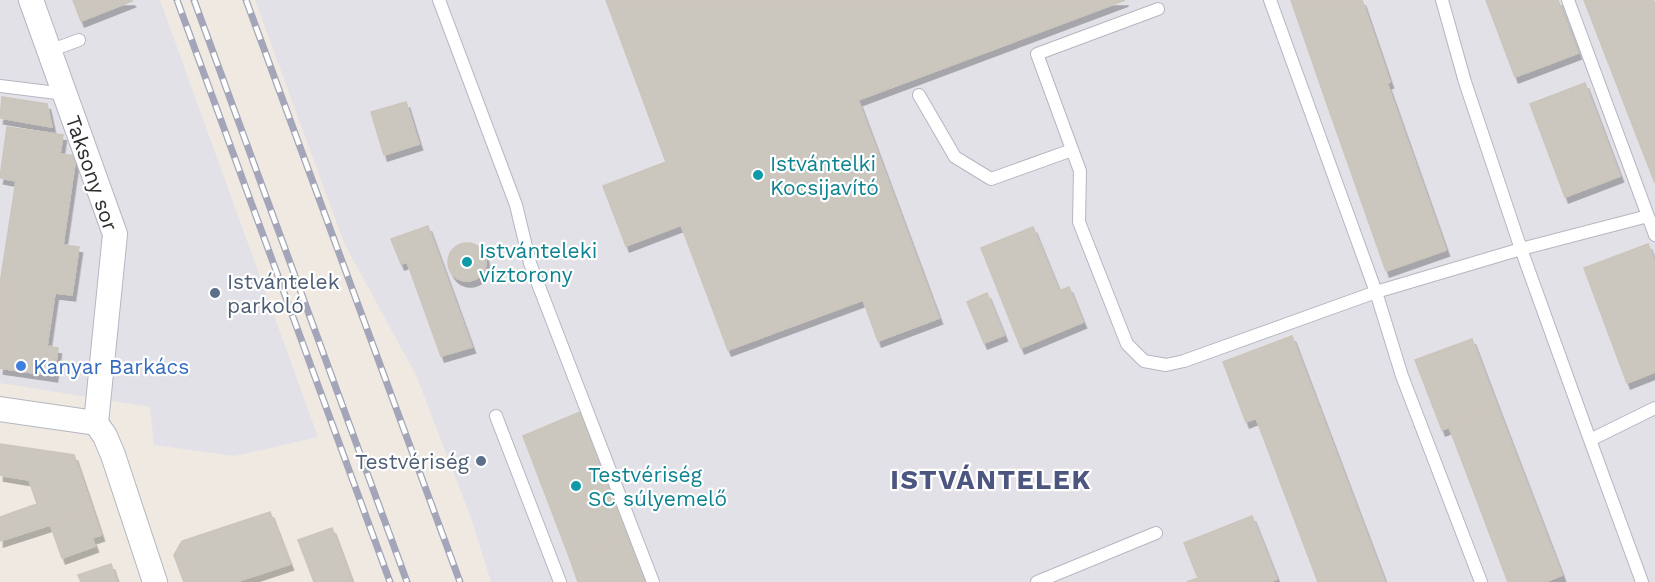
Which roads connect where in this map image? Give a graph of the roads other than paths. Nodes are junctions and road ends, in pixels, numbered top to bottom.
1 (31, 0) edge
2 (439, 0) edge
3 (1270, 0) edge
4 (1442, 0) edge
5 (1568, 0) edge
6 (1158, 9) dead end
7 (79, 40) dead end
8 (49, 51) junction
9 (0, 86) edge
10 (65, 94) junction
11 (918, 95) dead end
12 (1072, 150) junction
13 (1648, 216) junction
14 (1655, 235) edge
15 (1521, 249) junction
16 (1376, 292) junction
17 (1655, 408) edge
18 (0, 409) edge
19 (496, 416) dead end
20 (96, 423) junction
21 (1590, 440) junction
22 (1156, 533) dead end
23 (155, 582) edge
24 (560, 582) edge
25 (653, 582) edge
26 (1037, 582) edge
27 (1481, 582) edge
28 (1641, 582) edge

1 - 8 street, Taksony sor
2 - 25 lane
3 - 16 lane
4 - 15 lane
5 - 13 lane
6 - 12 lane
7 - 8 lane
8 - 10 street, Taksony sor
9 - 10 lane
10 - 20 street, Taksony sor
11 - 12 lane
12 - 16 lane
13 - 14 lane
13 - 15 lane
15 - 16 lane
15 - 21 lane
16 - 27 lane
17 - 21 lane
18 - 20 street
19 - 24 lane
20 - 23 street
21 - 28 lane
22 - 26 lane

